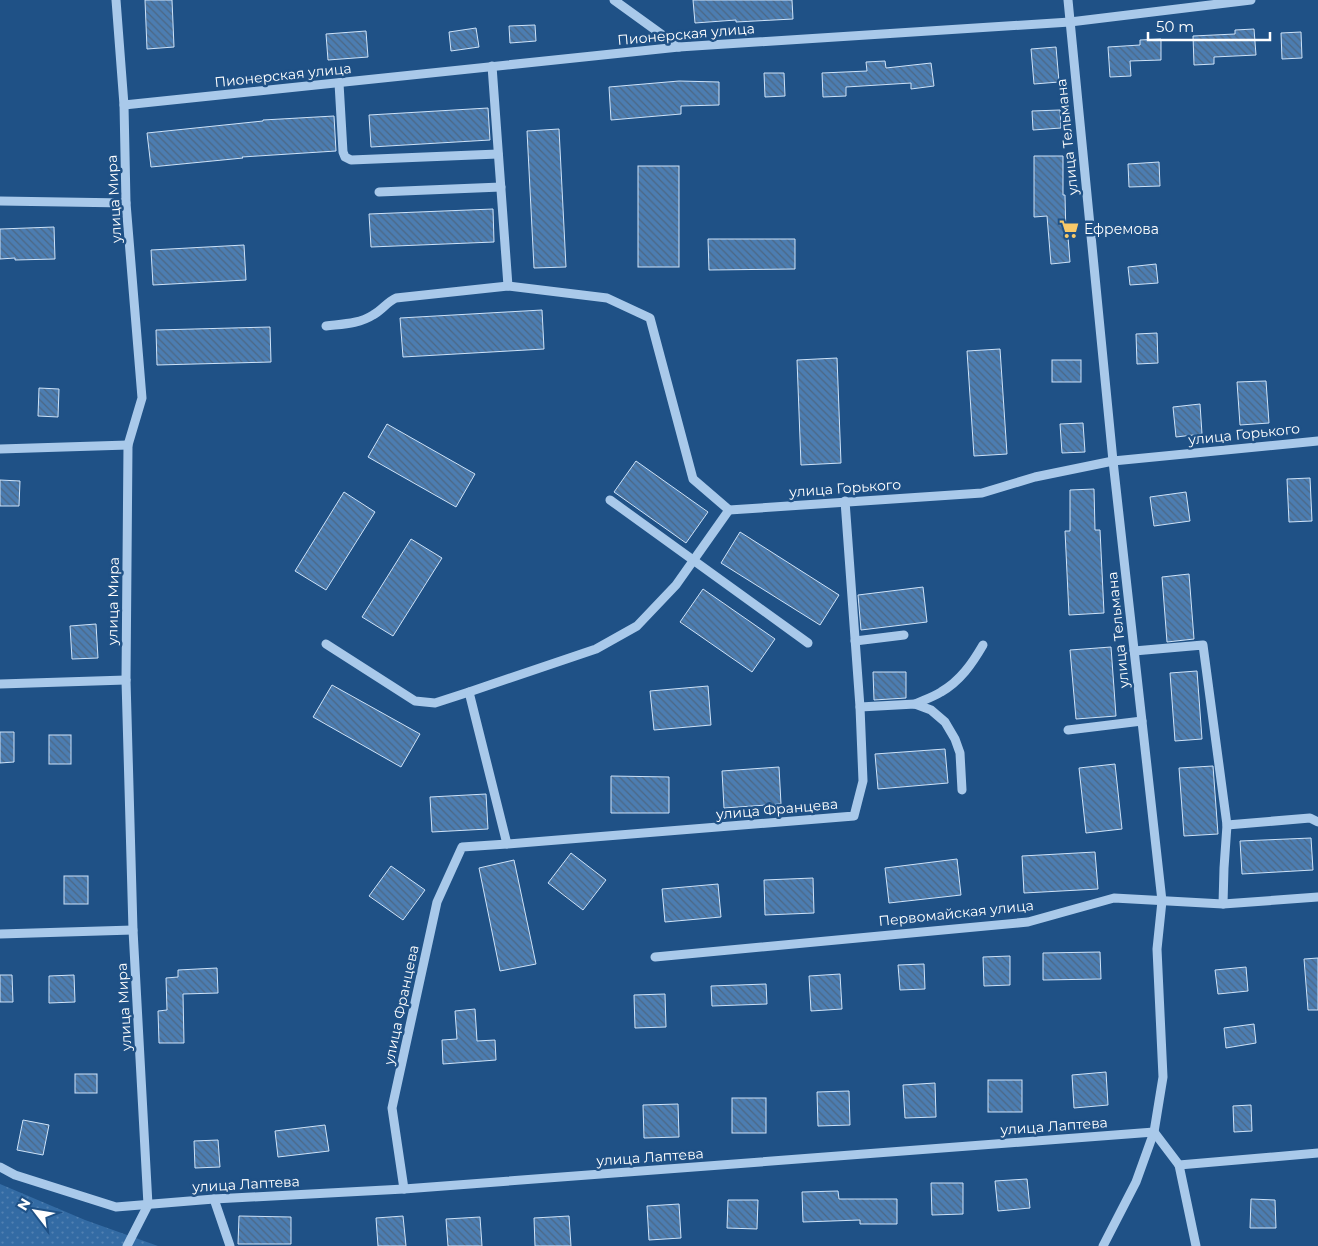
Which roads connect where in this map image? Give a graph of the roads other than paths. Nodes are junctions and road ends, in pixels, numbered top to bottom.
1 (116, 0) edge
2 (614, 0) edge
3 (1068, 0) edge
4 (1251, 0) edge
5 (1070, 22) junction
6 (679, 47) junction
7 (492, 66) junction
8 (339, 82) junction
9 (124, 105) junction
10 (498, 154) junction
11 (501, 187) junction
12 (379, 192) dead end
13 (0, 201) edge
14 (126, 203) junction
15 (508, 286) junction
16 (326, 326) dead end
17 (1318, 441) edge
18 (128, 446) junction
19 (0, 449) edge
20 (1113, 461) junction
21 (610, 500) dead end
22 (845, 502) junction
23 (729, 510) junction
24 (694, 560) junction
25 (904, 635) dead end
26 (855, 640) junction
27 (808, 643) dead end
28 (326, 644) dead end
29 (983, 646) dead end
30 (1134, 652) junction
31 (126, 680) junction
32 (0, 684) edge
33 (469, 692) junction
34 (915, 704) junction
35 (860, 707) junction
36 (1142, 720) junction
37 (1068, 730) dead end
38 (962, 790) dead end
39 (1318, 822) edge
40 (1227, 825) junction
41 (507, 844) junction
42 (1318, 897) edge
43 (1162, 901) junction
44 (1223, 904) junction
45 (133, 930) junction
46 (0, 934) edge
47 (655, 957) dead end
48 (1154, 1132) junction
49 (1318, 1153) edge
50 (1179, 1165) junction
51 (0, 1167) edge
52 (404, 1189) junction
53 (214, 1198) junction
54 (148, 1205) junction
55 (127, 1246) edge
56 (230, 1246) edge
57 (1103, 1246) edge
58 (1196, 1246) edge

1 - 9 street, улица Мира
2 - 6 street
3 - 5 street, улица Тельмана
4 - 5 street, Пионерская улица
5 - 6 street, Пионерская улица
5 - 20 street, улица Тельмана
6 - 7 street, Пионерская улица
7 - 8 street, Пионерская улица
7 - 10 street
8 - 9 street, Пионерская улица
8 - 10 street
9 - 14 street, улица Мира
10 - 11 street
11 - 12 street
11 - 15 street
13 - 14 street
14 - 18 street, улица Мира
15 - 16 street
15 - 23 street
17 - 20 street, улица Горького
18 - 19 street
18 - 31 street, улица Мира
20 - 22 street, улица Горького
20 - 30 street, улица Тельмана
21 - 24 street
22 - 23 street, улица Горького
22 - 26 street, улица Францева
23 - 24 street
24 - 27 street
24 - 33 street
25 - 26 street
26 - 35 street, улица Францева
28 - 33 street
29 - 34 street
30 - 36 street, улица Тельмана
30 - 40 street
31 - 32 street
31 - 45 street, улица Мира
33 - 41 street
34 - 35 street
34 - 38 street
35 - 41 street, улица Францева
36 - 37 street
36 - 43 street, улица Тельмана
39 - 40 street
40 - 44 street
41 - 52 street, улица Францева
42 - 44 street, Первомайская улица
43 - 44 street, Первомайская улица
43 - 47 street, Первомайская улица
43 - 48 street, улица Тельмана
45 - 46 street
45 - 54 street, улица Мира
48 - 50 street
48 - 52 street, улица Лаптева
48 - 57 street, улица Тельмана
49 - 50 street
50 - 58 street
51 - 54 street, улица Лаптева
52 - 53 street, улица Лаптева
53 - 54 street, улица Лаптева
53 - 56 street
54 - 55 street

